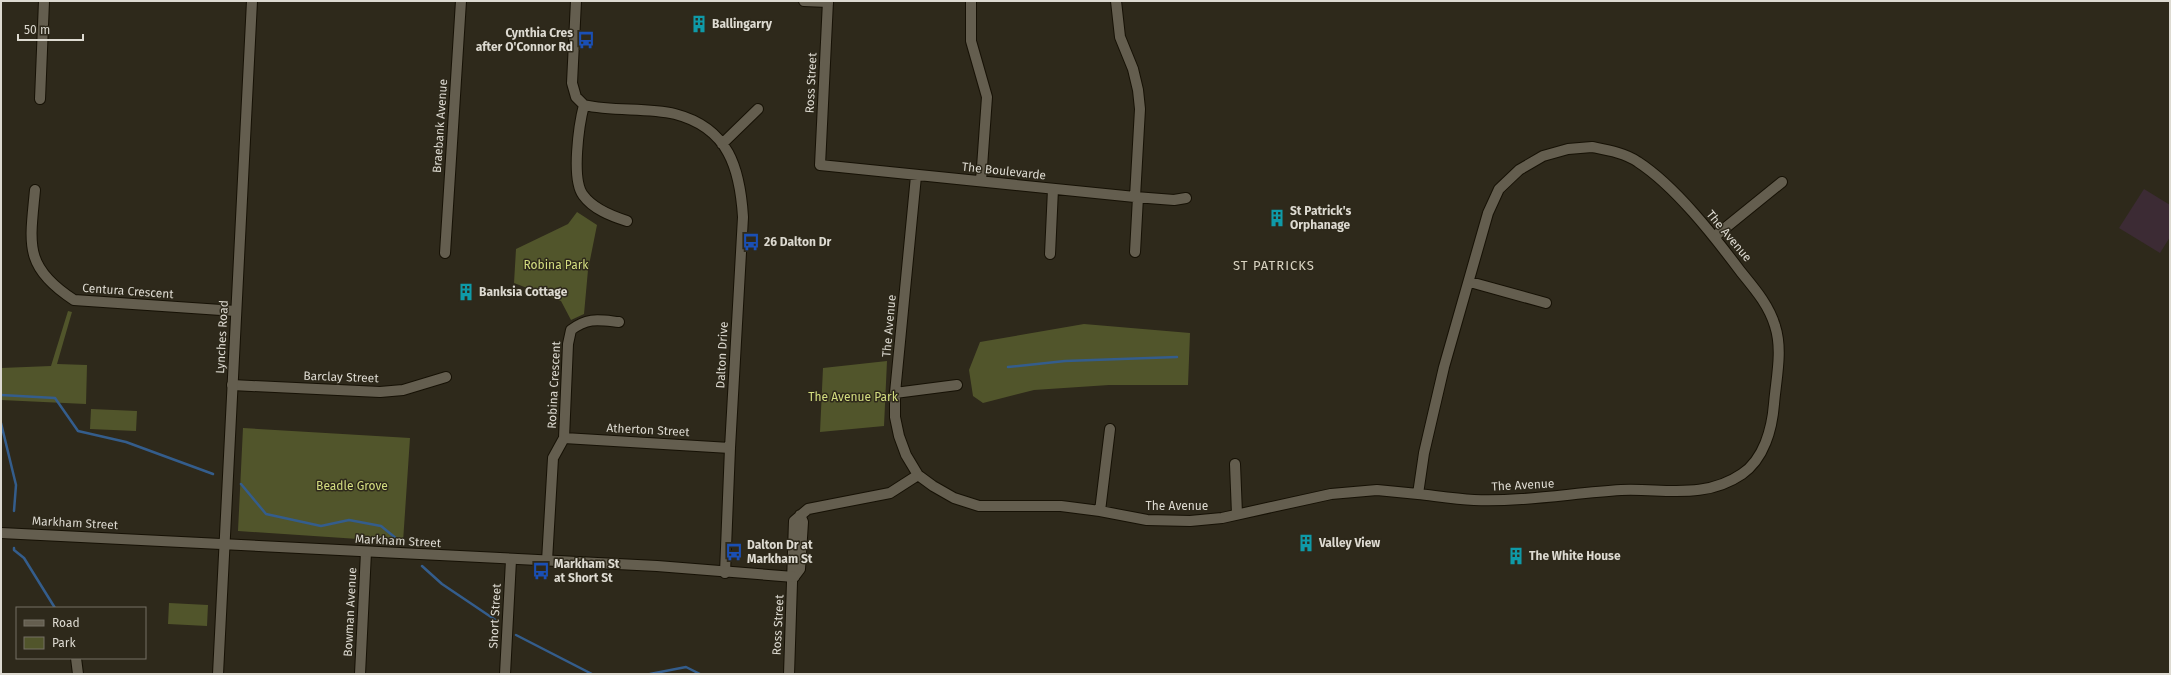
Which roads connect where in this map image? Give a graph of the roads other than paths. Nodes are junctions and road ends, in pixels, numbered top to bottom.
1 (44, 1) edge
2 (252, 1) edge
3 (461, 1) edge
4 (576, 1) edge
5 (804, 1) edge
6 (971, 1) edge
7 (1116, 1) edge
8 (828, 2) edge
9 (40, 99) dead end
10 (584, 105) junction
11 (758, 109) dead end
12 (722, 144) junction
13 (820, 165) joint
14 (916, 176) junction
15 (981, 181) junction
16 (1782, 182) dead end
17 (35, 190) dead end
18 (1053, 190) junction
19 (1136, 197) junction
20 (1186, 198) dead end
21 (627, 221) dead end
22 (1714, 237) junction
23 (1135, 252) dead end
24 (445, 253) dead end
25 (1050, 254) dead end
26 (1470, 282) junction
27 (1546, 303) dead end
28 (236, 311) junction
29 (618, 322) dead end
30 (446, 377) dead end
31 (232, 385) junction
32 (957, 385) dead end
33 (896, 392) junction
34 (1110, 429) dead end
35 (564, 438) junction
36 (730, 448) junction
37 (1235, 464) dead end
38 (918, 475) junction
39 (1418, 494) junction
40 (1100, 511) junction
41 (1237, 514) junction
42 (1, 533) edge
43 (224, 544) junction
44 (366, 552) junction
45 (511, 560) junction
46 (547, 561) junction
47 (725, 573) junction
48 (794, 577) junction
49 (76, 659) edge
50 (78, 674) edge
51 (218, 674) edge
52 (360, 674) edge
53 (505, 674) edge
54 (789, 674) edge

1 - 9 street
2 - 28 street, Lynches Road
3 - 24 street, Braebank Avenue
4 - 10 street
5 - 8 street
6 - 15 street
7 - 19 street
8 - 13 street, Ross Street
10 - 12 street, Dalton Drive
10 - 21 street
11 - 12 street
12 - 36 street, Dalton Drive
13 - 14 street, The Boulevarde
14 - 15 street, The Boulevarde
14 - 33 street, The Avenue
15 - 18 street, The Boulevarde
16 - 22 street
17 - 28 street, Centura Crescent
18 - 19 street, The Boulevarde
18 - 25 street
19 - 20 street, The Boulevarde
19 - 23 street
22 - 26 street, The Avenue
22 - 39 street, The Avenue
26 - 27 street
26 - 39 street, The Avenue
28 - 31 street, Lynches Road
29 - 35 street, Robina Crescent
30 - 31 street, Barclay Street
31 - 43 street, Lynches Road
32 - 33 street
33 - 38 street, The Avenue
34 - 40 street
35 - 36 street, Atherton Street
35 - 46 street, Robina Crescent
36 - 47 street, Dalton Drive
37 - 41 street
38 - 40 street, The Avenue
38 - 48 street, Ross Street
39 - 41 street, The Avenue
40 - 41 street, The Avenue
42 - 43 street, Markham Street
43 - 44 street, Markham Street
43 - 51 street, Lynches Road
44 - 45 street, Markham Street
44 - 52 street, Bowman Avenue
45 - 46 street, Markham Street
45 - 53 street, Short Street
46 - 47 street, Markham Street
47 - 48 street, Markham Street
48 - 54 street, Ross Street
49 - 50 street

